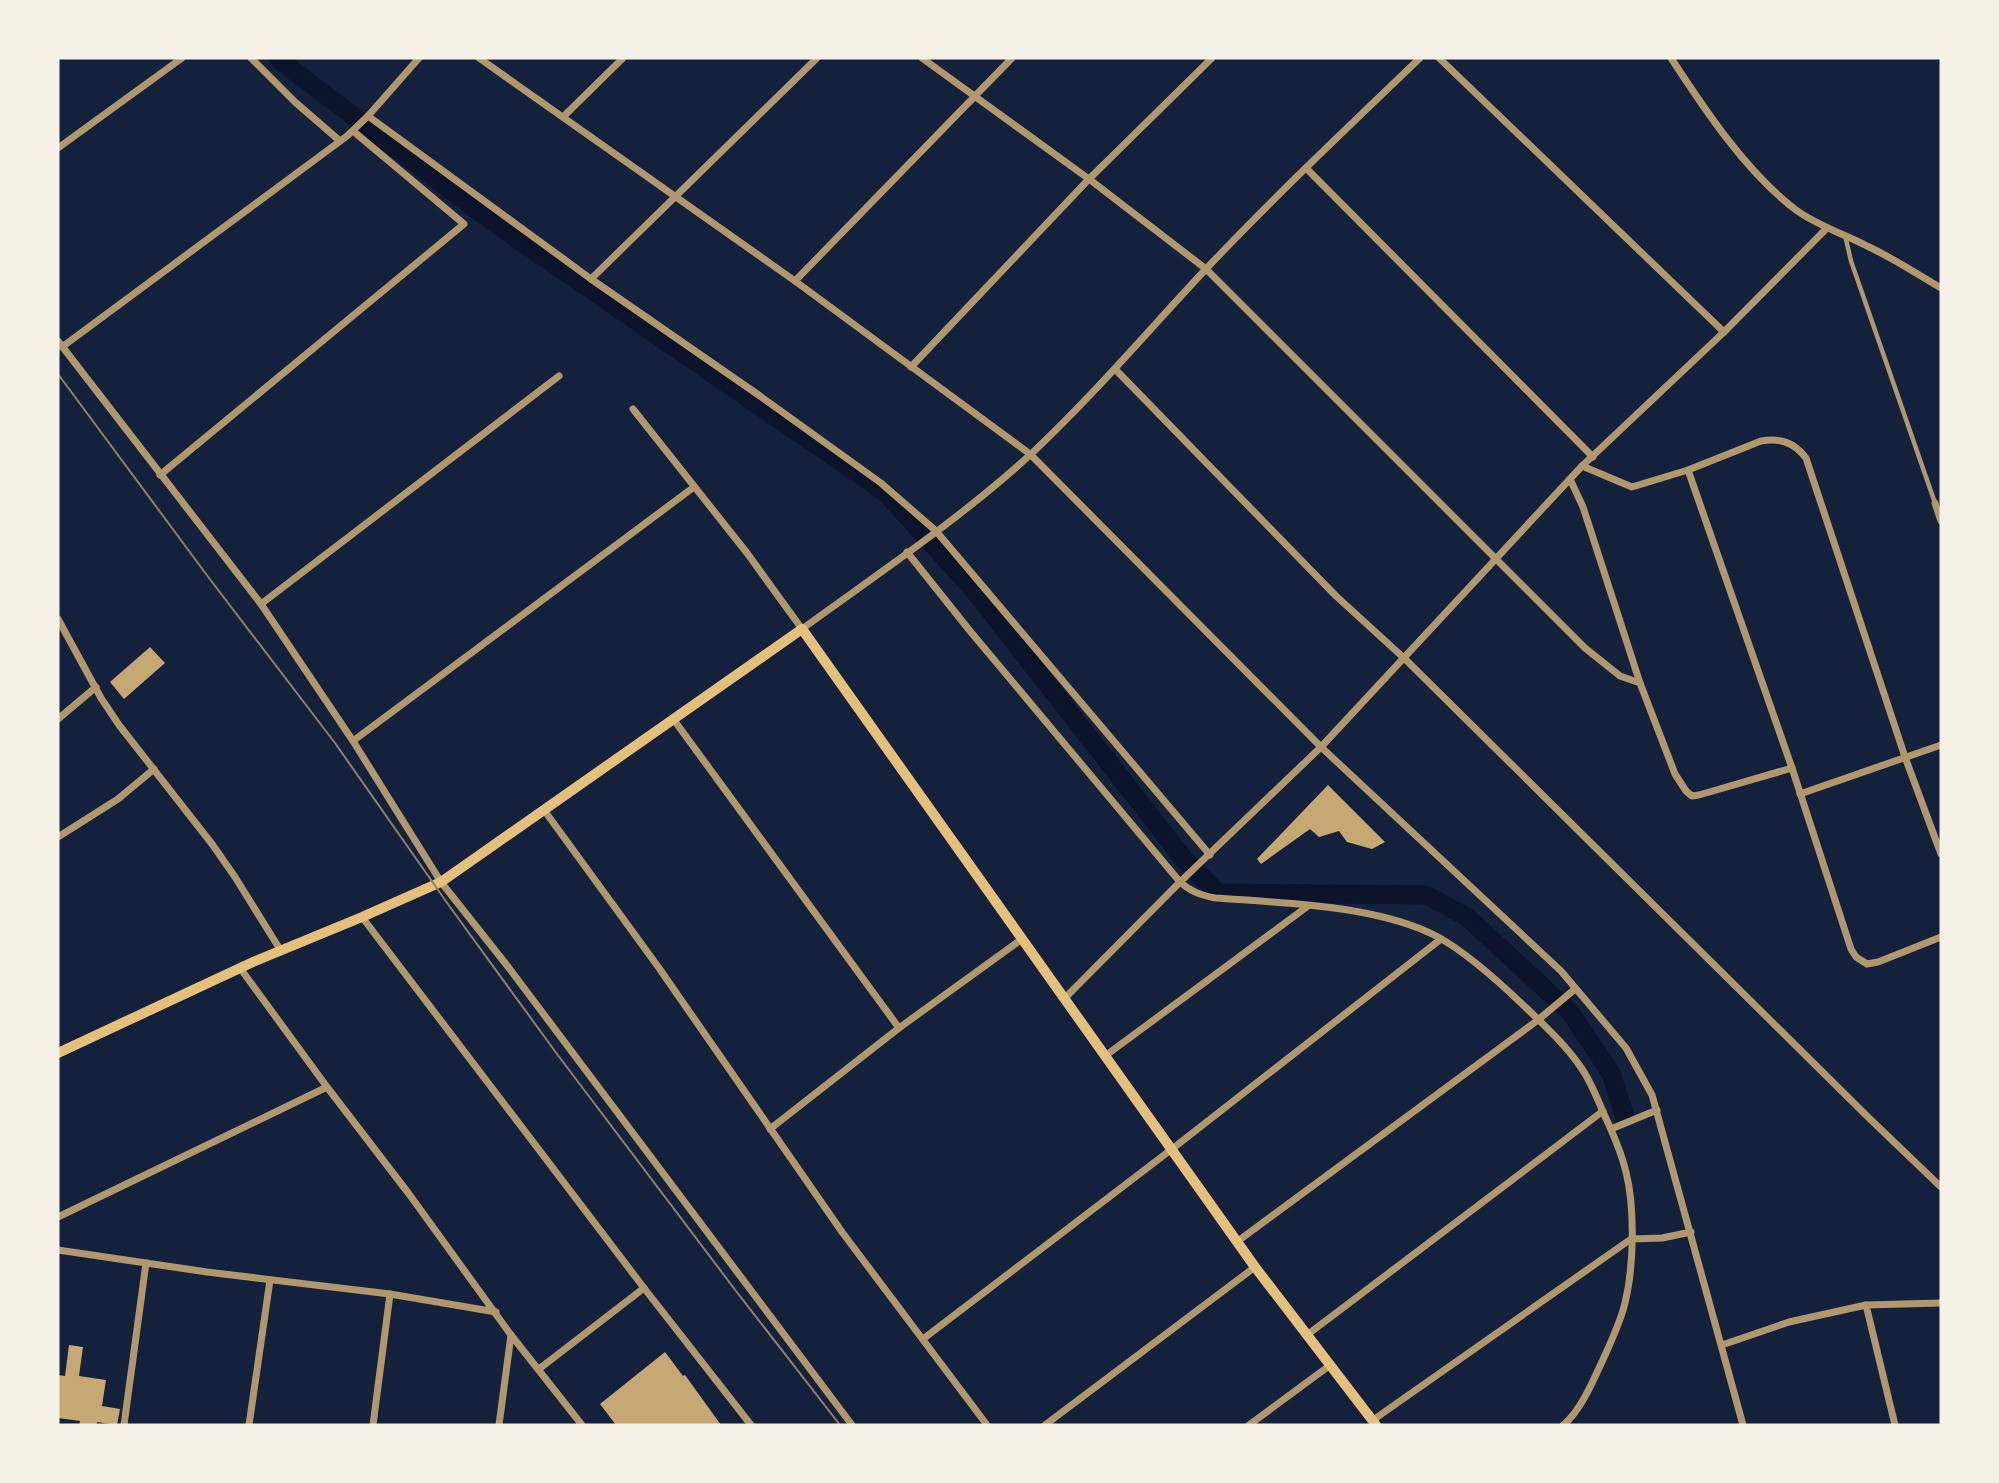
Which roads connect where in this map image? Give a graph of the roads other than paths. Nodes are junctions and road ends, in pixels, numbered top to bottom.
1 (183, 58) edge
2 (251, 58) edge
3 (419, 58) edge
4 (479, 58) edge
5 (623, 58) edge
6 (817, 58) edge
7 (922, 58) edge
8 (1012, 58) edge
9 (1212, 58) edge
10 (1420, 58) edge
11 (1439, 58) edge
12 (1671, 58) edge
13 (974, 96) junction
14 (564, 116) junction
15 (367, 117) junction
16 (347, 136) junction
17 (58, 148) edge
18 (1306, 168) junction
19 (1089, 179) junction
20 (675, 197) junction
21 (1827, 228) junction
22 (1845, 235) junction
23 (1206, 269) junction
24 (591, 279) junction
25 (795, 281) junction
26 (1941, 288) edge
27 (1724, 332) junction
28 (60, 344) edge
29 (911, 367) junction
30 (1115, 369) junction
31 (559, 376) dead end
32 (633, 409) dead end
33 (1030, 454) junction
34 (1593, 457) junction
35 (1582, 466) junction
36 (1688, 470) junction
37 (160, 475) junction
38 (1570, 479) junction
39 (694, 487) junction
40 (1934, 503) joint
41 (1941, 521) edge
42 (935, 532) junction
43 (910, 550) junction
44 (1497, 559) junction
45 (261, 604) junction
46 (58, 619) edge
47 (803, 629) junction
48 (1405, 659) junction
49 (1640, 683) junction
50 (96, 687) junction
51 (58, 719) edge
52 (674, 720) junction
53 (353, 741) junction
54 (1941, 745) edge
55 (1321, 747) junction
56 (1905, 757) junction
57 (1791, 768) junction
58 (154, 769) junction
59 (1800, 794) junction
60 (544, 810) junction
61 (58, 836) edge
62 (1941, 854) edge
63 (1208, 858) junction
64 (1183, 880) junction
65 (441, 882) junction
66 (1308, 906) junction
67 (362, 917) junction
68 (1941, 937) edge
69 (1022, 939) junction
70 (1441, 939) junction
71 (281, 951) junction
72 (240, 968) junction
73 (1574, 990) junction
74 (1065, 998) junction
75 (1540, 1018) junction
76 (899, 1028) junction
77 (58, 1053) edge
78 (1105, 1056) junction
79 (327, 1087) junction
80 (1657, 1110) junction
81 (1603, 1111) junction
82 (770, 1129) junction
83 (1611, 1129) junction
84 (1172, 1149) junction
85 (1941, 1187) edge
86 (58, 1217) edge
87 (1690, 1232) junction
88 (1631, 1239) junction
89 (1237, 1241) junction
90 (58, 1250) edge
91 (146, 1263) junction
92 (1255, 1267) junction
93 (270, 1279) junction
94 (644, 1288) junction
95 (390, 1294) junction
96 (1941, 1303) edge
97 (1866, 1305) junction
98 (496, 1312) junction
99 (512, 1335) junction
100 (1307, 1335) junction
101 (923, 1339) junction
102 (1722, 1345) junction
103 (1329, 1366) junction
104 (539, 1369) junction
105 (1572, 1422) edge
106 (1374, 1423) edge
107 (124, 1425) edge
108 (249, 1425) edge
109 (373, 1425) edge
110 (499, 1425) edge
111 (582, 1425) edge
112 (751, 1425) edge
113 (852, 1425) edge
114 (987, 1425) edge
115 (1045, 1425) edge
116 (1249, 1425) edge
117 (1563, 1425) edge
118 (1743, 1425) edge
119 (1895, 1425) edge

1 - 17 street
2 - 16 street
3 - 15 street
4 - 14 street
5 - 14 street
6 - 20 street
7 - 13 street
8 - 13 street
9 - 19 street
10 - 18 street
11 - 27 street
12 - 21 street
13 - 19 street
13 - 25 street
14 - 20 street
15 - 16 street
15 - 24 street
16 - 28 street
16 - 37 street
18 - 23 street
18 - 34 street
19 - 23 street
19 - 29 street
20 - 24 street
20 - 25 street
21 - 22 street
21 - 27 street
22 - 26 street
22 - 40 lane
23 - 30 street
23 - 44 street
24 - 42 street
25 - 29 street
27 - 34 street
28 - 37 street
29 - 33 street
30 - 33 street
30 - 48 street
31 - 45 street
32 - 39 street
33 - 42 street
33 - 55 street
34 - 35 street
35 - 36 street
35 - 38 street
36 - 56 street
36 - 57 street
37 - 45 street
38 - 44 street
38 - 49 street
39 - 47 street
39 - 53 street
40 - 41 street
42 - 43 street
42 - 63 street
43 - 47 street
43 - 64 street
44 - 48 street
44 - 49 street
45 - 53 street
46 - 50 street
47 - 52 main road
47 - 69 main road
48 - 55 street
48 - 85 street
49 - 57 street
50 - 51 street
50 - 58 street
52 - 60 main road
52 - 76 street
53 - 65 street
54 - 56 street
55 - 63 street
55 - 73 street
56 - 59 street
56 - 62 street
57 - 59 street
58 - 61 street
58 - 71 street
59 - 68 street
60 - 65 main road
60 - 82 street
63 - 64 street
64 - 66 street
64 - 74 street
65 - 67 main road
65 - 113 street
66 - 70 street
66 - 78 street
67 - 71 main road
67 - 94 street
69 - 74 main road
69 - 76 street
70 - 75 street
70 - 84 street
71 - 72 main road
72 - 77 main road
72 - 79 street
73 - 75 street
73 - 80 street
74 - 78 main road
75 - 81 street
75 - 89 street
76 - 82 street
78 - 84 main road
79 - 86 street
79 - 98 street
80 - 83 street
80 - 87 street
81 - 83 street
81 - 100 street
82 - 101 street
83 - 88 street
84 - 89 main road
84 - 101 street
87 - 88 street
87 - 102 street
88 - 105 street
88 - 106 street
89 - 92 main road
90 - 91 street
91 - 93 street
91 - 107 street
92 - 100 main road
92 - 115 street
93 - 95 street
93 - 108 street
94 - 104 street
94 - 112 street
95 - 98 street
95 - 109 street
96 - 97 street
97 - 102 street
97 - 119 street
98 - 99 street
99 - 104 street
99 - 110 street
100 - 103 main road
101 - 114 street
102 - 118 street
103 - 106 main road
103 - 116 street
104 - 111 street
105 - 117 street

